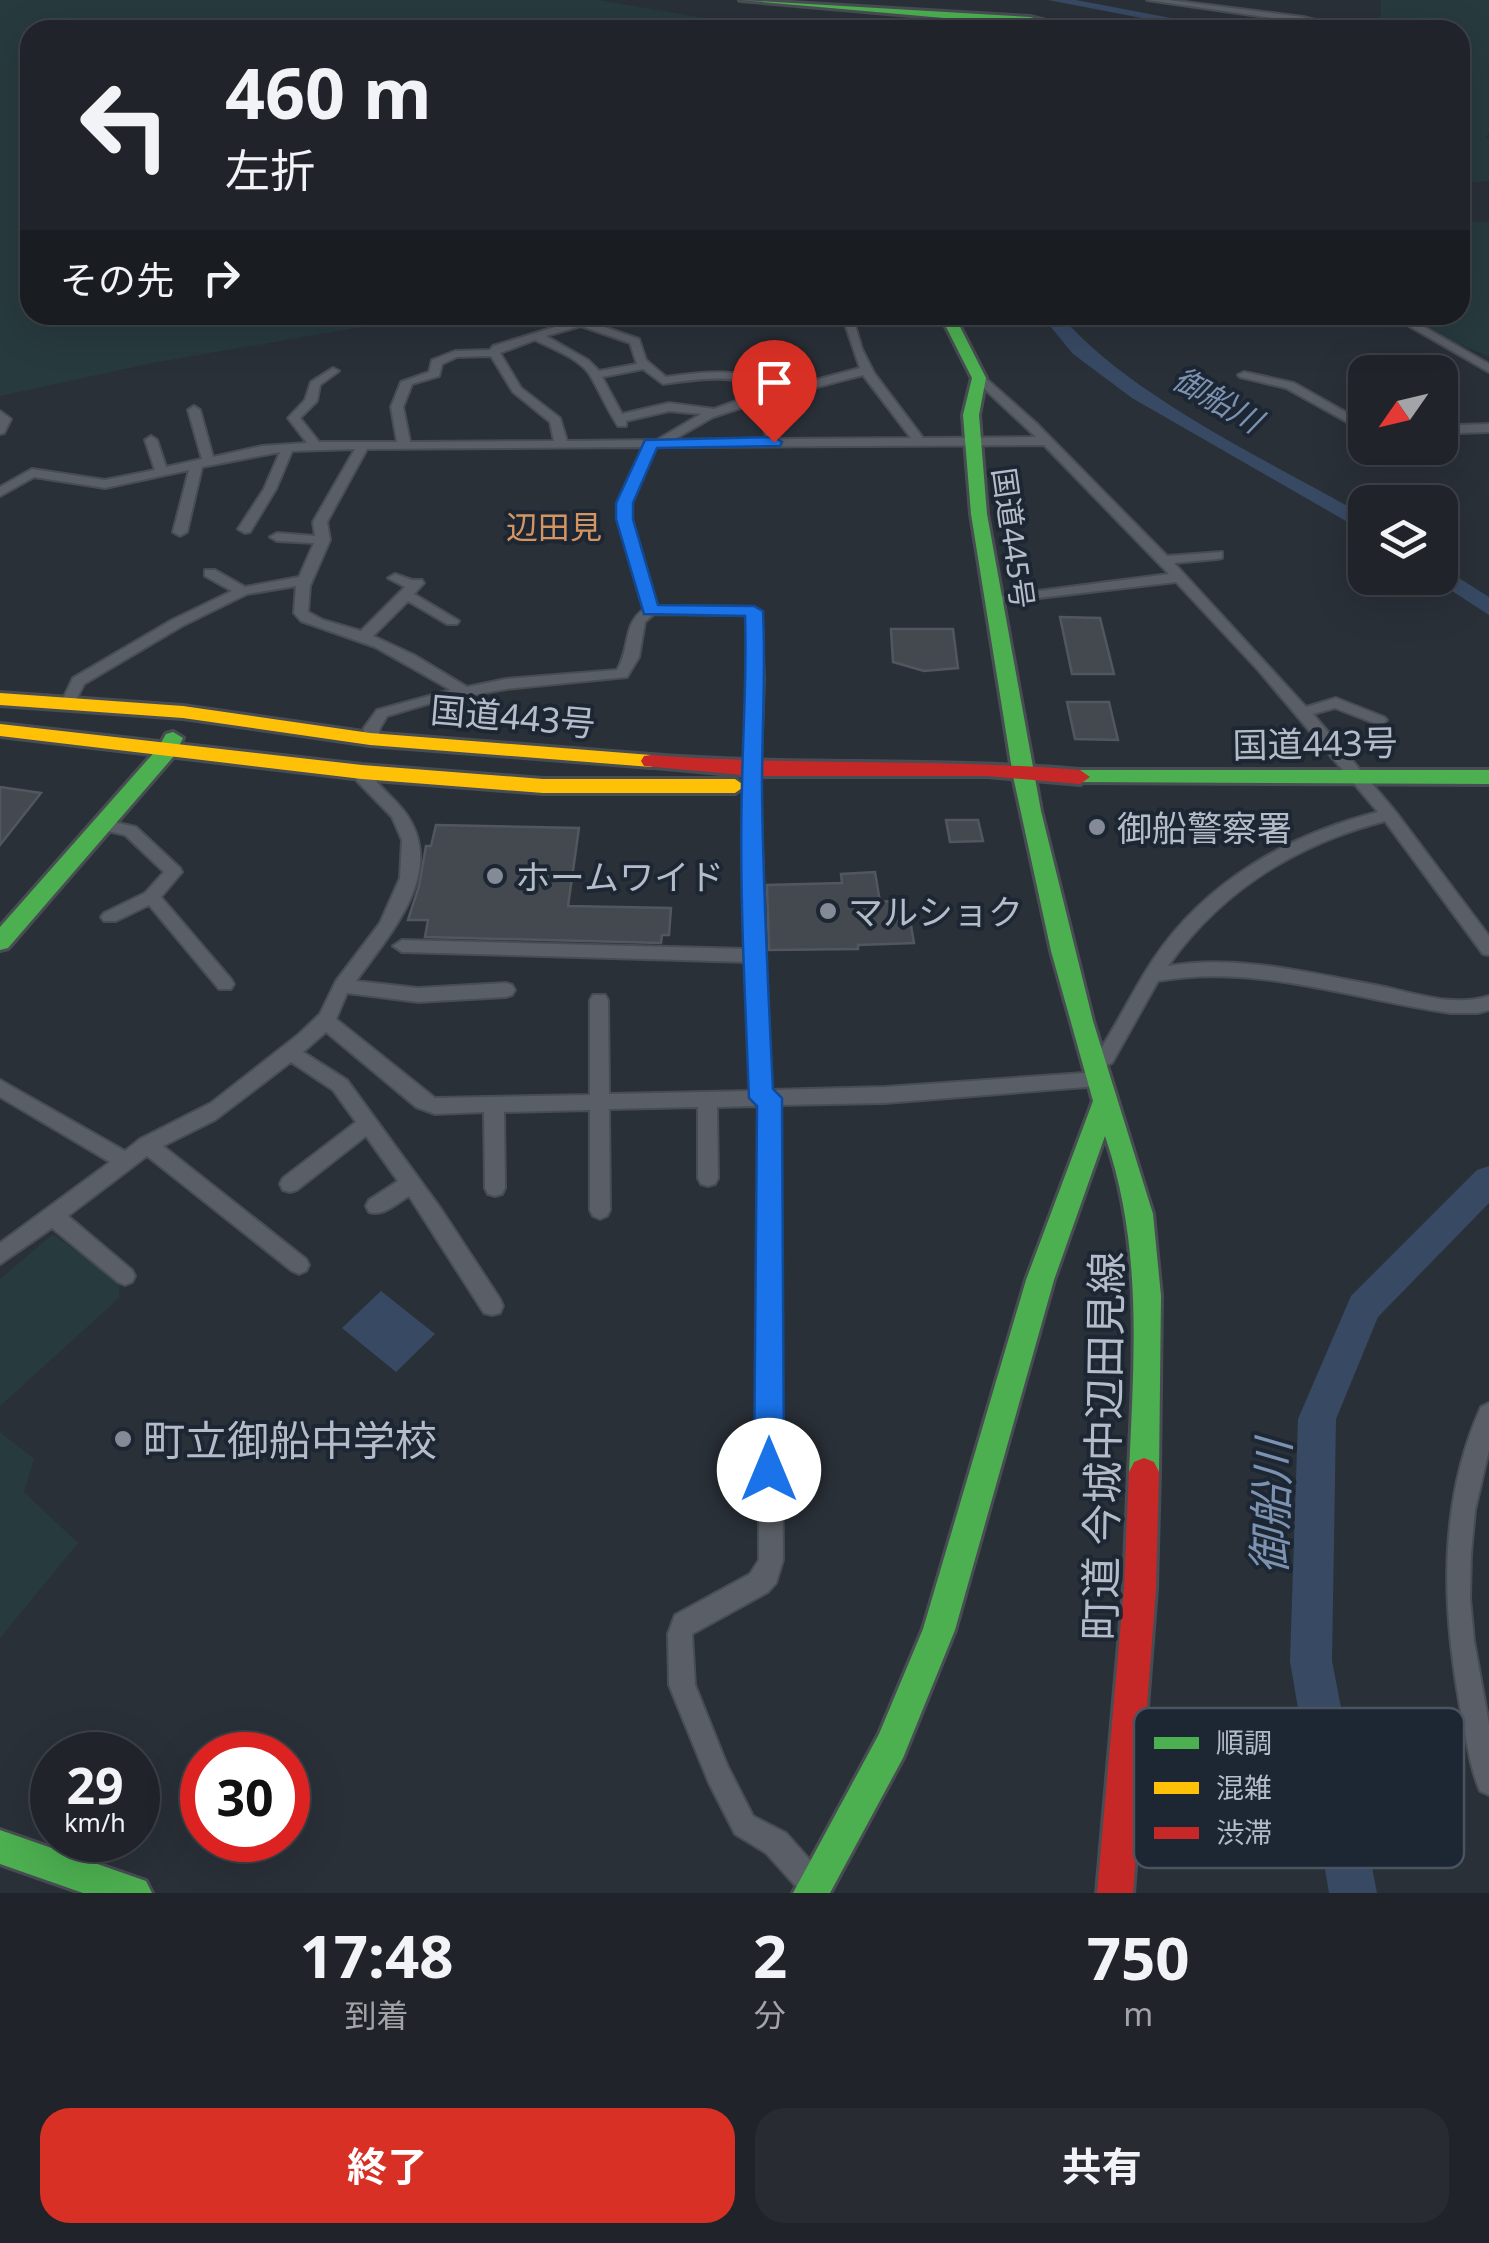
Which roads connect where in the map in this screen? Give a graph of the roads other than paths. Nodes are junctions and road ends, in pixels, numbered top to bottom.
1 (745, 0) edge
2 (1152, 0) edge
3 (977, 20) edge
4 (1311, 20) edge
5 (574, 325) edge
6 (592, 325) edge
7 (849, 325) edge
8 (952, 325) edge
9 (1412, 325) edge
10 (537, 336) junction
11 (494, 353) junction
12 (647, 366) junction
13 (868, 368) junction
14 (1489, 369) edge
15 (333, 371) dead end
16 (596, 375) junction
17 (1244, 375) dead end
18 (979, 378) junction
19 (838, 380) junction
20 (877, 385) junction
21 (778, 392) junction
22 (760, 396) junction
23 (194, 410) dead end
24 (710, 411) junction
25 (0, 415) edge
26 (1348, 418) edge
27 (1489, 428) edge
28 (1458, 429) edge
29 (0, 430) edge
30 (151, 440) dead end
31 (918, 440) junction
32 (971, 440) junction
33 (1046, 441) junction
34 (774, 442) junction
35 (561, 443) junction
36 (404, 444) junction
37 (656, 444) junction
38 (316, 446) junction
39 (288, 447) junction
40 (362, 447) junction
41 (202, 464) junction
42 (0, 470) edge
43 (162, 473) junction
44 (27, 474) junction
45 (0, 492) edge
46 (246, 529) dead end
47 (180, 532) dead end
48 (277, 537) dead end
49 (323, 540) junction
50 (1217, 554) dead end
51 (1164, 560) junction
52 (210, 573) dead end
53 (1180, 577) junction
54 (395, 578) dead end
55 (301, 580) junction
56 (412, 588) junction
57 (242, 591) junction
58 (992, 601) junction
59 (651, 610) junction
60 (452, 621) dead end
61 (362, 637) junction
62 (463, 691) junction
63 (0, 699) edge
64 (68, 702) junction
65 (183, 712) junction
66 (1301, 713) junction
67 (1379, 720) dead end
68 (0, 730) edge
69 (370, 739) junction
70 (156, 749) junction
71 (362, 772) junction
72 (1022, 776) junction
73 (1360, 776) junction
74 (1489, 777) edge
75 (753, 778) junction
76 (1389, 815) junction
77 (105, 824) junction
78 (151, 897) junction
79 (0, 914) edge
80 (110, 917) dead end
81 (0, 942) edge
82 (402, 946) dead end
83 (1489, 949) edge
84 (755, 956) junction
85 (1489, 959) edge
86 (1153, 975) junction
87 (225, 984) dead end
88 (342, 986) junction
89 (506, 990) dead end
90 (599, 1000) dead end
91 (1489, 1004) edge
92 (326, 1021) junction
93 (288, 1051) junction
94 (1100, 1080) junction
95 (0, 1088) edge
96 (765, 1098) junction
97 (708, 1099) junction
98 (599, 1102) junction
99 (494, 1105) junction
100 (367, 1124) junction
101 (147, 1146) junction
102 (124, 1162) junction
103 (708, 1178) dead end
104 (290, 1184) dead end
105 (409, 1185) junction
106 (495, 1188) dead end
107 (376, 1206) dead end
108 (600, 1210) dead end
109 (54, 1217) junction
110 (0, 1255) edge
111 (299, 1265) dead end
112 (126, 1276) dead end
113 (492, 1306) dead end
114 (1489, 1414) edge
115 (1489, 1782) edge
116 (0, 1847) edge
117 (813, 1890) edge
118 (134, 1893) edge
119 (1116, 1893) edge

1 - 3 main road
2 - 4 street
5 - 10 street
6 - 12 street
7 - 13 street
8 - 18 main road
9 - 14 street
10 - 11 street
10 - 16 street
11 - 35 street
11 - 36 street
12 - 16 street
12 - 21 street
13 - 19 street
13 - 20 street
15 - 38 street
16 - 24 street
17 - 26 street
18 - 32 main road, 国道445号
18 - 33 street
19 - 20 street
19 - 21 street
20 - 31 street
21 - 22 street
22 - 24 street
22 - 34 street
23 - 41 street
24 - 37 street
25 - 29 street
27 - 28 street
30 - 43 street
31 - 32 street
31 - 34 street
32 - 33 street
32 - 58 main road, 国道445号
33 - 51 street
34 - 37 street
35 - 36 street
35 - 37 street
36 - 40 street
37 - 59 street
38 - 39 street
38 - 40 street
39 - 41 street
39 - 46 street
40 - 49 street
41 - 43 street
41 - 47 street
42 - 44 street
43 - 44 street
44 - 45 street
48 - 49 street
49 - 55 street
50 - 51 street
51 - 53 street
52 - 57 street
53 - 58 street
53 - 66 street
54 - 56 street
55 - 57 street
55 - 61 street
56 - 60 street
56 - 61 street
57 - 64 street
58 - 72 main road, 国道445号
59 - 62 street
59 - 75 street
61 - 62 street
62 - 69 street
63 - 64 main road, 国道443号
64 - 65 main road, 国道443号
65 - 69 main road, 国道443号
65 - 70 main road
66 - 67 street
66 - 73 street
68 - 70 main road, 国道443号
69 - 71 main road
69 - 75 main road, 国道443号
70 - 71 main road, 国道443号
70 - 77 main road
70 - 79 main road
71 - 75 main road, 国道443号
71 - 88 street
72 - 73 main road, 国道443号
72 - 75 main road, 国道443号
72 - 94 main road, 町道 今城中辺田見線
73 - 74 main road, 国道443号
73 - 76 street
75 - 84 street
76 - 83 street
76 - 86 street
77 - 78 street
77 - 81 main road
78 - 80 street
78 - 87 street
82 - 84 street
83 - 85 street
84 - 96 street
86 - 91 street
86 - 94 street
88 - 89 street
88 - 92 street
90 - 98 street
92 - 93 street
92 - 99 street
93 - 100 street
93 - 101 street
94 - 96 street
94 - 117 main road
94 - 119 main road, 町道 今城中辺田見線
95 - 102 street
96 - 97 street
96 - 117 street
97 - 98 street
97 - 103 street
98 - 99 street
98 - 108 street
99 - 106 street
100 - 104 street
100 - 105 street
101 - 102 street
101 - 111 street
102 - 109 street
105 - 107 street
105 - 113 street
109 - 110 street
109 - 112 street
114 - 115 street
116 - 118 main road

